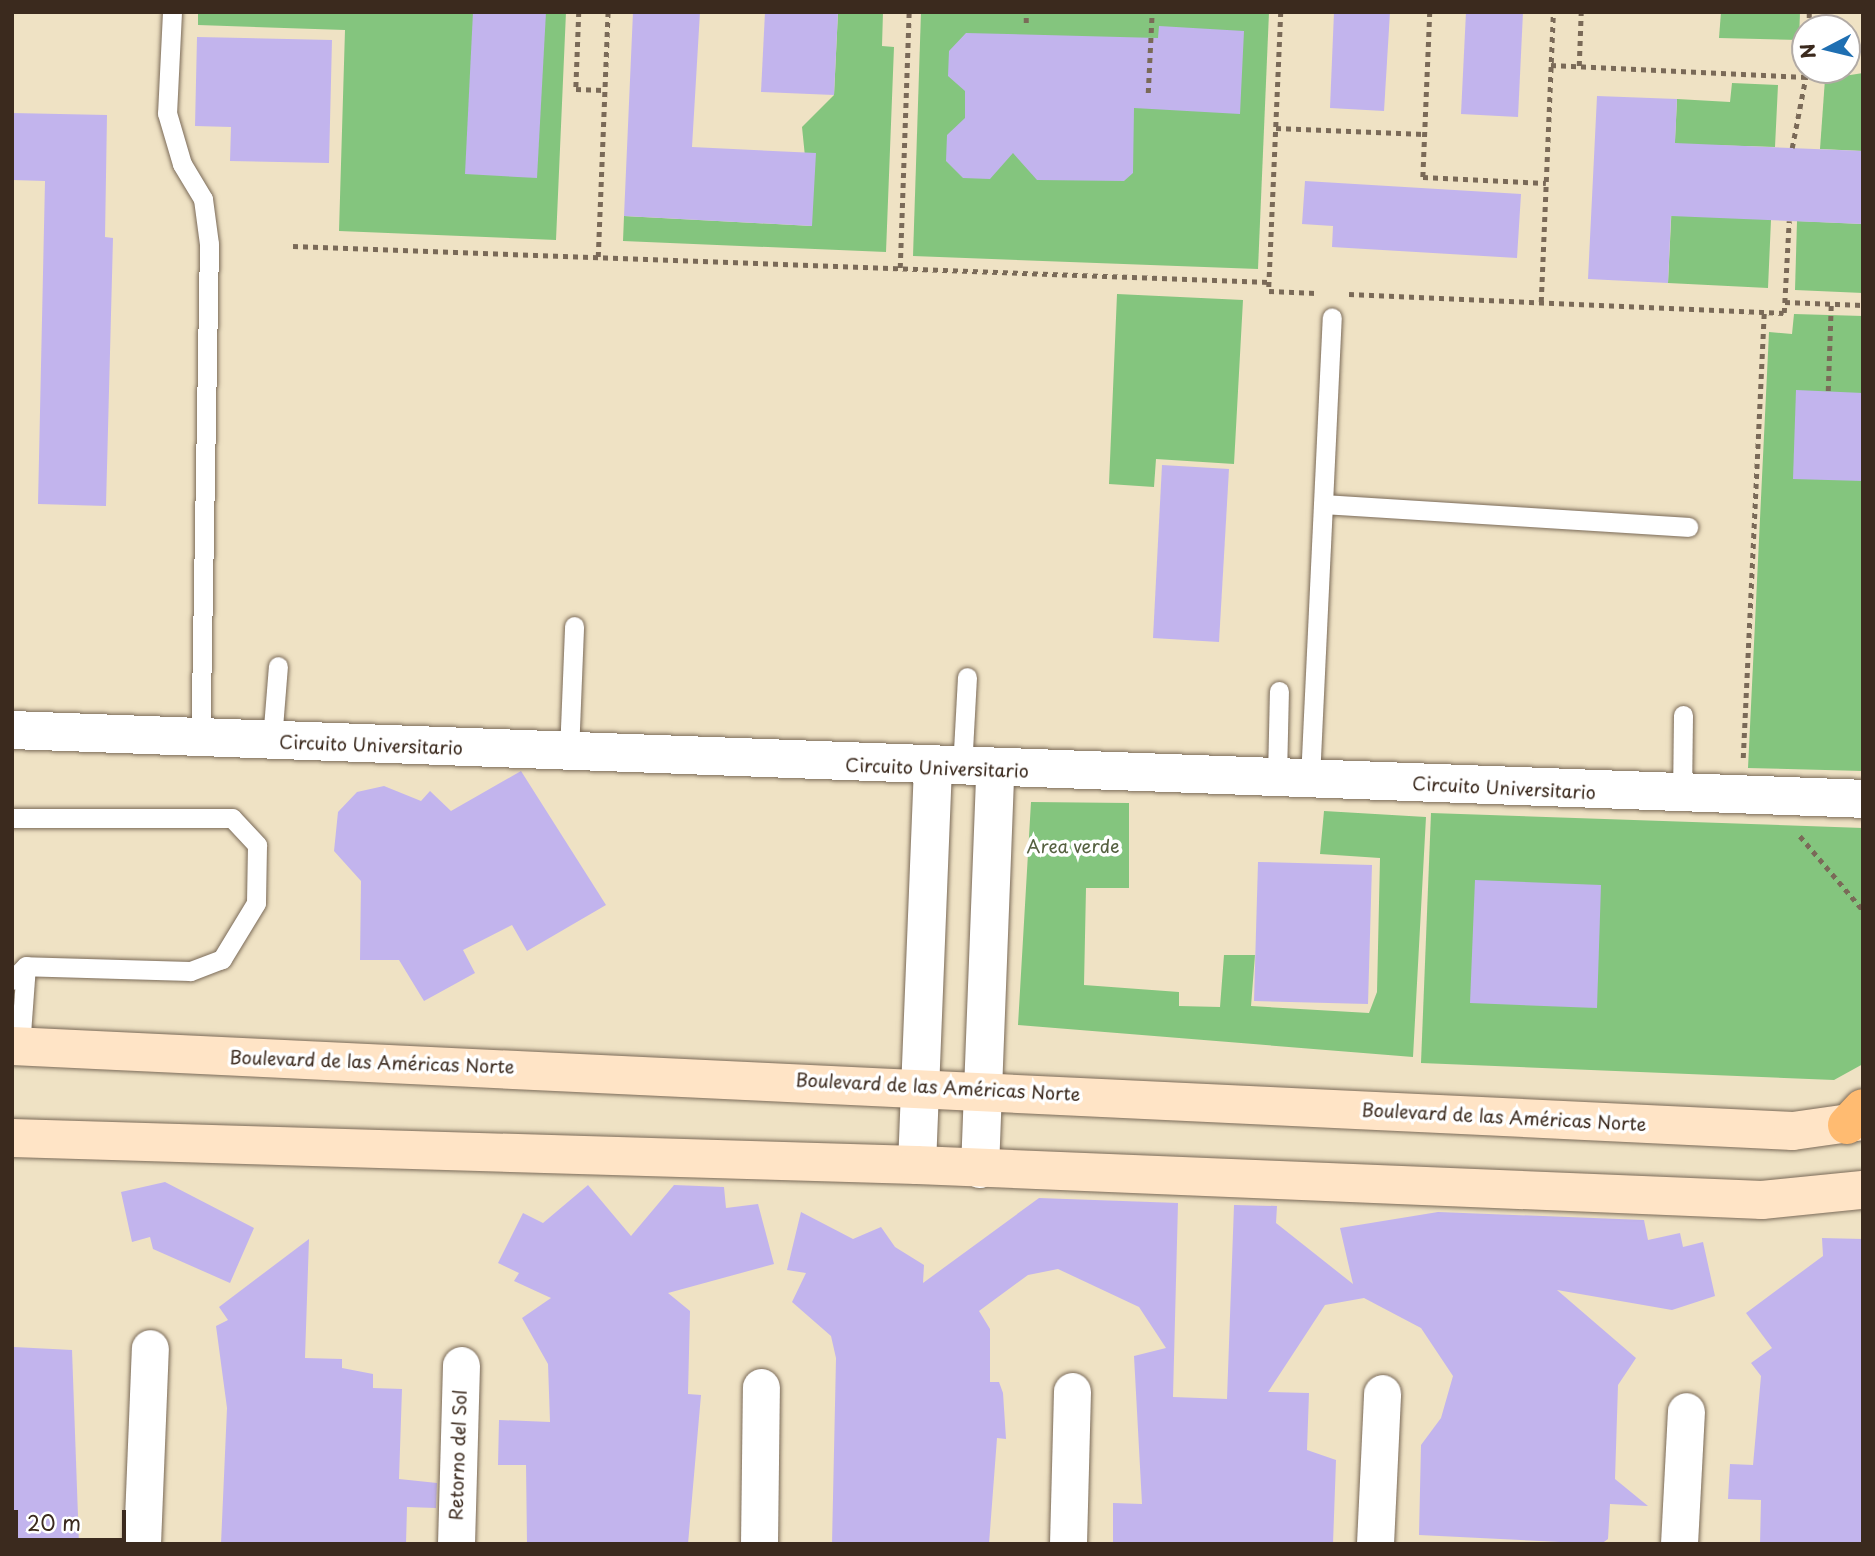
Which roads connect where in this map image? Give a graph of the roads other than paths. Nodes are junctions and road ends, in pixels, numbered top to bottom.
1 (172, 12) edge
2 (1332, 318) dead end
3 (1324, 505) junction
4 (1688, 527) dead end
5 (574, 626) dead end
6 (278, 666) dead end
7 (967, 677) dead end
8 (1279, 691) dead end
9 (1683, 715) dead end
10 (12, 730) edge
11 (200, 738) junction
12 (272, 740) junction
13 (569, 753) junction
14 (963, 769) junction
15 (1293, 778) junction
16 (1682, 797) junction
17 (1863, 799) edge
18 (12, 818) edge
19 (19, 973) edge
20 (16, 1047) edge
21 (920, 1086) junction
22 (983, 1088) junction
23 (1858, 1118) edge
24 (12, 1138) edge
25 (917, 1165) junction
26 (980, 1169) junction
27 (1863, 1190) edge
28 (150, 1348) dead end
29 (461, 1365) dead end
30 (761, 1387) dead end
31 (1072, 1391) dead end
32 (1382, 1393) dead end
33 (1686, 1411) dead end
34 (142, 1544) edge
35 (456, 1544) edge
36 (759, 1544) edge
37 (1068, 1544) edge
38 (1375, 1544) edge
39 (1679, 1544) edge

1 - 11 lane
2 - 3 lane
3 - 4 lane
3 - 15 lane
5 - 13 lane
6 - 12 lane
7 - 14 lane
8 - 15 lane
9 - 16 lane
10 - 11 street, Circuito Universitario
11 - 12 street, Circuito Universitario
12 - 13 street, Circuito Universitario
13 - 14 street, Circuito Universitario
14 - 15 street, Circuito Universitario
14 - 21 street
14 - 22 street
15 - 16 street, Circuito Universitario
16 - 17 street, Circuito Universitario
18 - 19 lane
19 - 20 lane
20 - 21 main road, Boulevard de las Américas Norte
21 - 22 main road, Boulevard de las Américas Norte
21 - 25 street
22 - 23 main road, Boulevard de las Américas Norte
22 - 26 street
24 - 25 main road
25 - 26 main road
26 - 27 main road
28 - 34 street
29 - 35 street, Retorno del Sol
30 - 36 street
31 - 37 street
32 - 38 street
33 - 39 street

